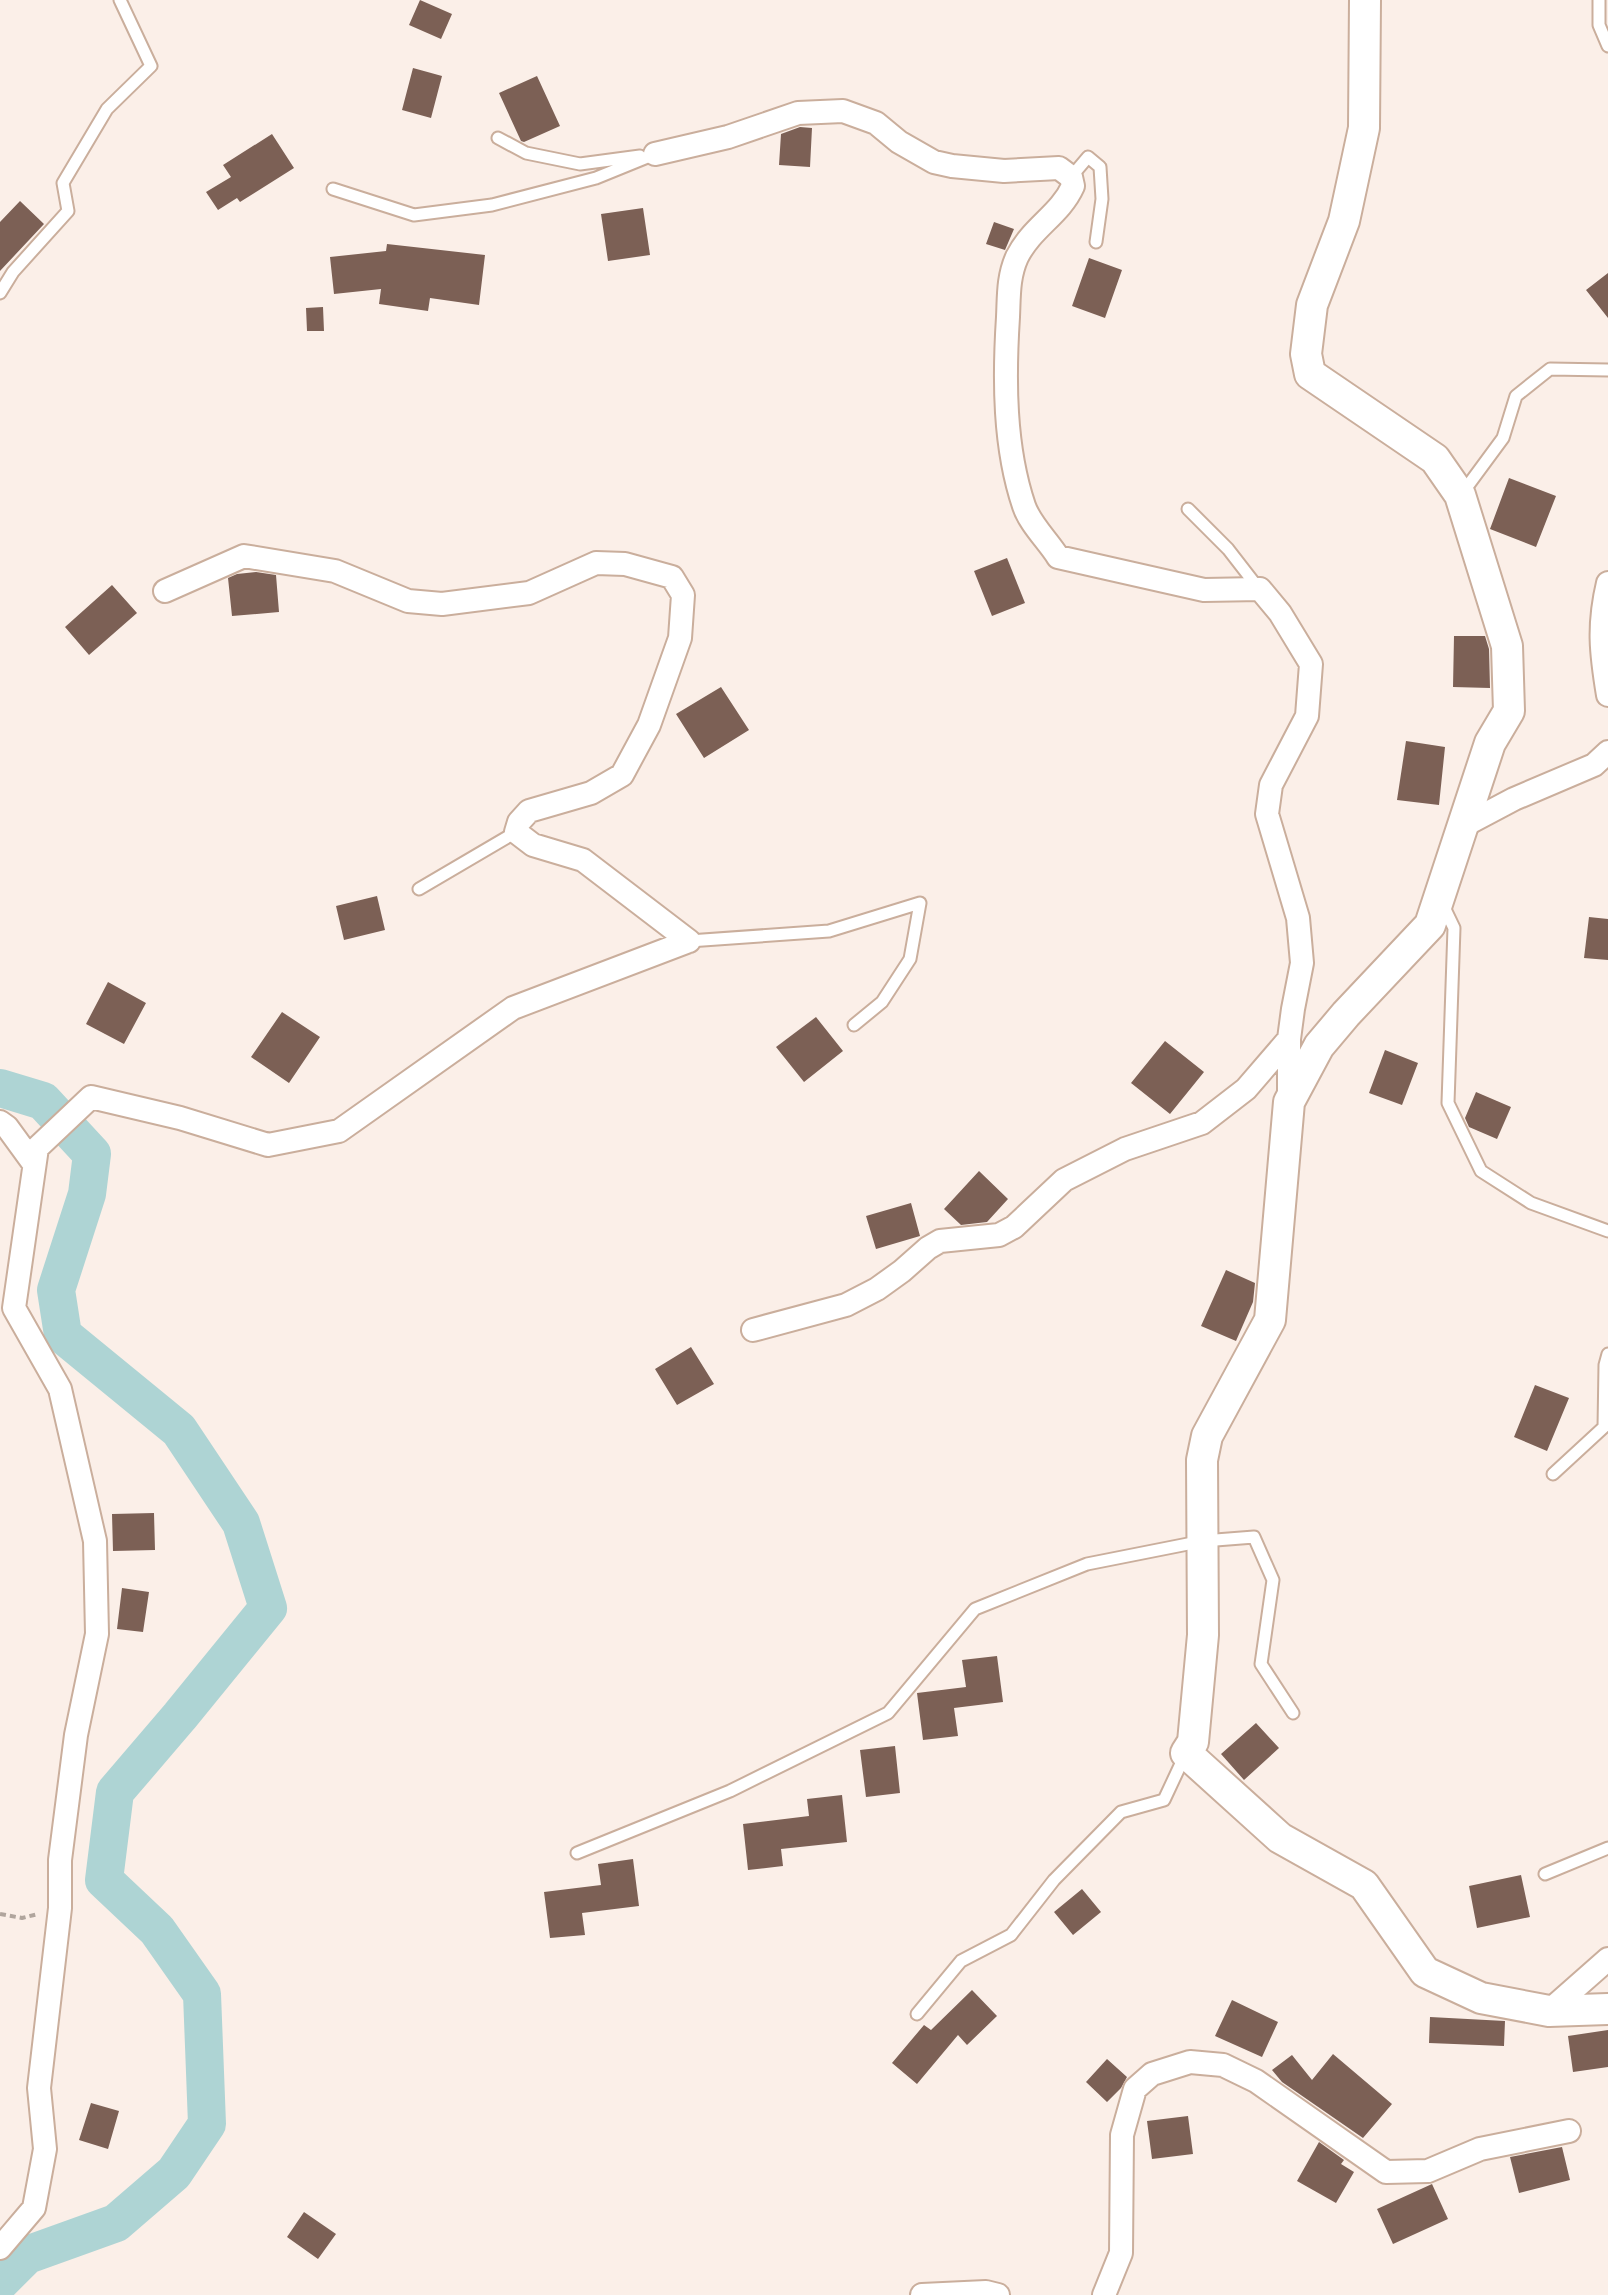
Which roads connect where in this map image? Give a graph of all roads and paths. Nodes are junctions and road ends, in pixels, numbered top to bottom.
1 (120, 0) edge
2 (1365, 0) edge
3 (1599, 0) edge
4 (1608, 46) edge
5 (498, 138) dead end
6 (655, 154) junction
7 (1071, 177) junction
8 (333, 189) dead end
9 (1096, 242) dead end
10 (0, 293) edge
11 (1608, 370) edge
12 (1460, 495) junction
13 (1188, 509) dead end
14 (1608, 583) edge
15 (1260, 589) junction
16 (165, 591) dead end
17 (1608, 695) edge
18 (1608, 752) edge
19 (1463, 826) junction
20 (516, 832) junction
21 (419, 889) dead end
22 (1439, 897) junction
23 (689, 941) junction
24 (854, 1025) dead end
25 (1289, 1039) junction
26 (1289, 1102) junction
27 (0, 1122) edge
28 (35, 1156) junction
29 (1608, 1231) edge
30 (753, 1330) dead end
31 (1608, 1354) edge
32 (1553, 1474) dead end
33 (1203, 1541) junction
34 (1293, 1713) dead end
35 (1186, 1753) junction
36 (1608, 1848) edge
37 (577, 1853) dead end
38 (1545, 1874) dead end
39 (60, 1908) junction
40 (0, 1914) edge
41 (1608, 1959) edge
42 (1608, 2009) edge
43 (1549, 2011) junction
44 (917, 2014) dead end
45 (1569, 2131) dead end
46 (0, 2248) edge
47 (922, 2295) edge
48 (998, 2295) edge
49 (1104, 2295) edge

1 - 10 lane
2 - 12 street
3 - 4 lane
5 - 6 lane
6 - 7 street
6 - 8 lane
7 - 9 lane
7 - 15 street
11 - 12 lane
12 - 19 street
13 - 15 lane
14 - 17 street
15 - 25 street
16 - 20 street
18 - 19 street
19 - 22 street
20 - 21 lane
20 - 23 street
22 - 26 street
22 - 29 lane
23 - 24 lane
23 - 28 street
25 - 26 street
25 - 30 street
26 - 33 street
27 - 28 street
28 - 39 street
31 - 32 lane
33 - 34 lane
33 - 35 street
33 - 37 lane
35 - 43 street
35 - 44 lane
36 - 38 lane
39 - 40 path
39 - 46 street
41 - 43 street
42 - 43 street
45 - 49 street
47 - 48 street

